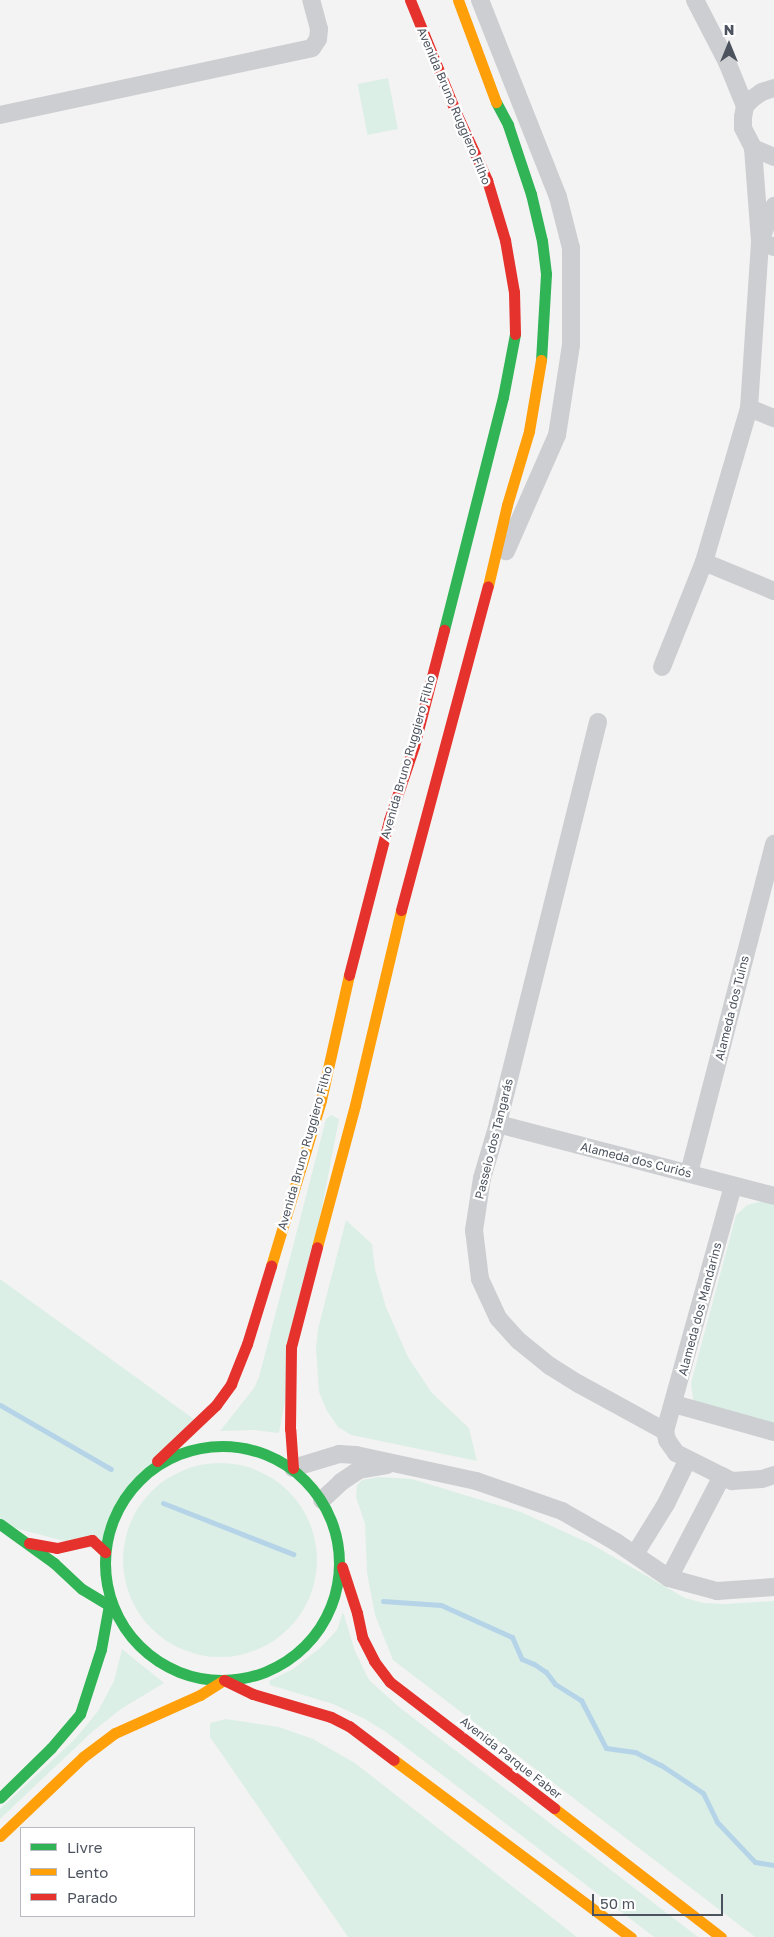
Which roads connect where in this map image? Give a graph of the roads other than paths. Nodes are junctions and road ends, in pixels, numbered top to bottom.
1 (311, 0) edge
2 (410, 0) edge
3 (458, 0) edge
4 (480, 0) edge
5 (695, 0) edge
6 (774, 88) edge
7 (494, 100) junction
8 (483, 104) dead end
9 (745, 106) junction
10 (0, 115) edge
11 (753, 148) junction
12 (774, 157) edge
13 (774, 206) edge
14 (767, 244) edge
15 (749, 408) junction
16 (774, 418) edge
17 (704, 562) junction
18 (774, 591) edge
19 (486, 595) junction
20 (662, 667) dead end
21 (598, 722) dead end
22 (774, 844) edge
23 (498, 1124) junction
24 (689, 1173) junction
25 (733, 1186) junction
26 (774, 1196) edge
27 (674, 1404) junction
28 (665, 1431) junction
29 (774, 1432) edge
30 (157, 1461) junction
31 (687, 1461) junction
32 (397, 1463) junction
33 (293, 1468) junction
34 (774, 1475) edge
35 (722, 1476) junction
36 (322, 1500) junction
37 (0, 1524) edge
38 (22, 1540) junction
39 (105, 1552) junction
40 (635, 1554) junction
41 (340, 1561) junction
42 (669, 1578) junction
43 (774, 1587) edge
44 (109, 1604) junction
45 (224, 1680) junction
46 (0, 1798) edge
47 (0, 1836) edge
48 (631, 1937) edge
49 (721, 1937) edge

1 - 10 street
2 - 30 main road, Avenida Bruno Ruggiero Filho
3 - 7 main road
4 - 19 street
5 - 9 street
6 - 9 street
7 - 8 main road
7 - 19 main road
9 - 11 street
11 - 12 street
11 - 14 street
13 - 14 street
14 - 15 street
15 - 16 street
15 - 17 street
17 - 18 street
17 - 20 street
19 - 33 main road
21 - 23 street, Passeio dos Tangarás
22 - 24 street, Alameda dos Tuins
23 - 24 street, Alameda dos Curiós
23 - 28 street, Passeio dos Tangarás
24 - 25 street, Alameda dos Curiós
25 - 26 street, Alameda dos Curiós
25 - 27 street, Alameda dos Mandarins
27 - 28 street, Alameda dos Mandarins
27 - 29 street
28 - 31 street
30 - 33 main road
30 - 39 main road, Avenida Bruno Ruggiero Filho
31 - 35 street
31 - 40 street
32 - 33 street
32 - 36 street
32 - 40 street
33 - 36 main road
34 - 35 street
35 - 42 street
36 - 41 main road
37 - 38 main road
38 - 39 main road
38 - 44 main road
39 - 44 main road, Avenida Bruno Ruggiero Filho
40 - 42 street
41 - 45 main road
41 - 49 main road, Avenida Parque Faber
42 - 43 street
44 - 45 main road
44 - 46 main road
45 - 47 main road
45 - 48 main road

